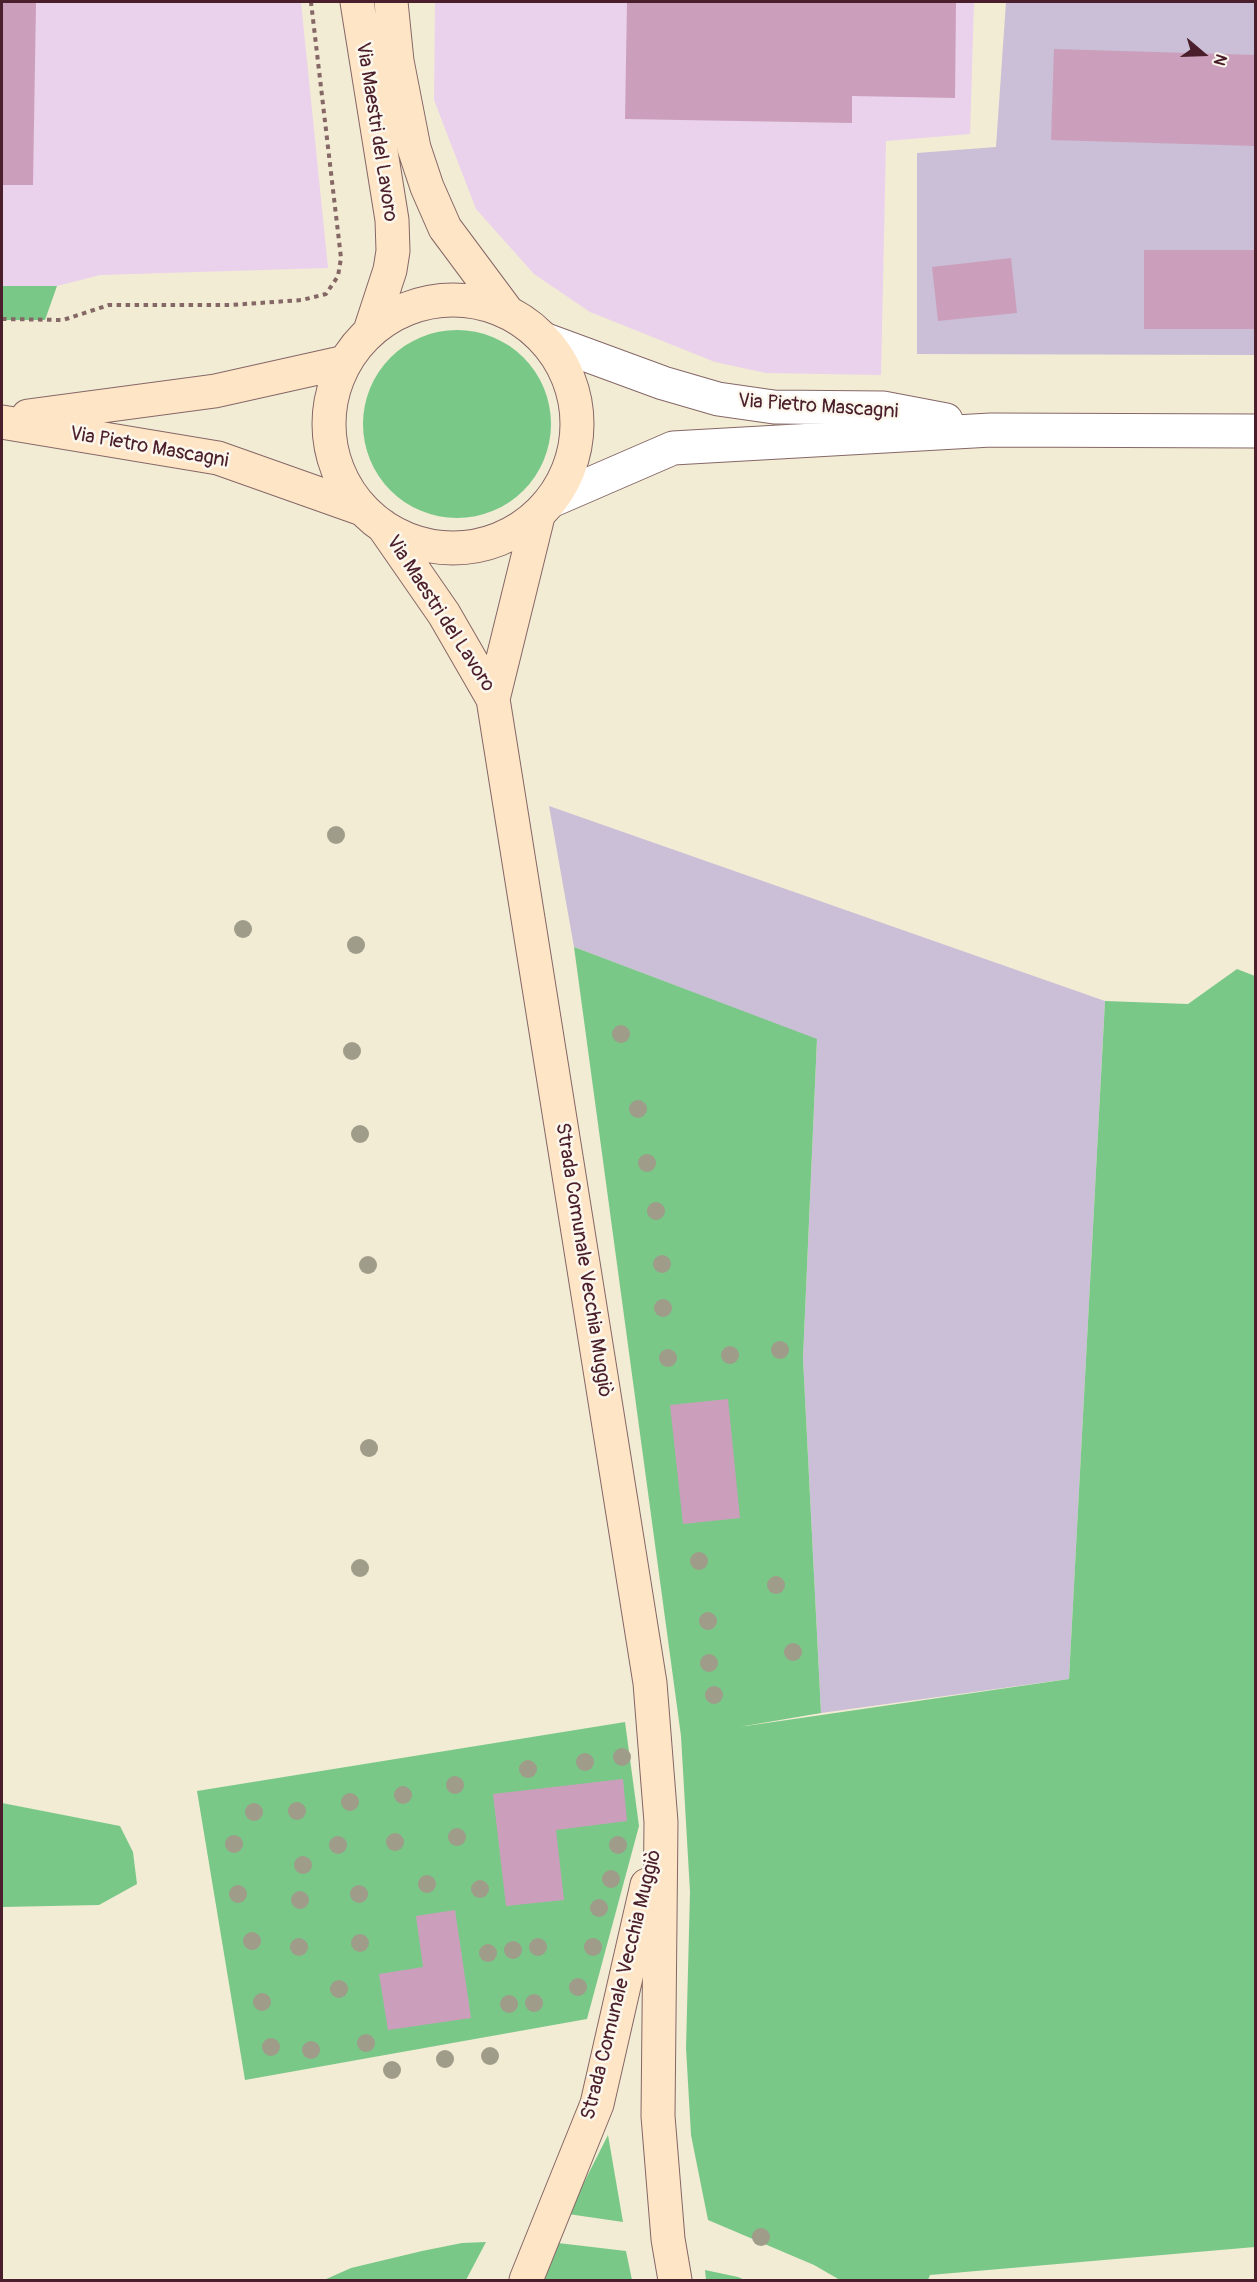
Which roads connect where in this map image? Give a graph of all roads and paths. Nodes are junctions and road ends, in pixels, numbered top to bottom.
1 (311, 2) edge
2 (357, 2) edge
3 (391, 2) edge
4 (506, 310) junction
5 (2, 319) edge
6 (370, 331) junction
7 (546, 340) junction
8 (345, 362) junction
9 (2, 421) edge
10 (992, 430) junction
11 (1256, 431) edge
12 (545, 508) junction
13 (372, 518) junction
14 (493, 699) junction
15 (661, 1822) junction
16 (526, 2280) edge
17 (675, 2280) edge

1 - 5 path
2 - 6 main road, Via Maestri del Lavoro
3 - 4 main road, Via Maestri del Lavoro
4 - 6 main road
4 - 7 main road
6 - 8 main road, Via Maestri del Lavoro
7 - 10 street, Via Pietro Mascagni
7 - 12 main road, Via Maestri del Lavoro
8 - 9 main road, Via Pietro Mascagni
8 - 13 main road, Via Maestri del Lavoro
9 - 13 main road, Via Pietro Mascagni
10 - 11 street, Via Pietro Mascagni
10 - 12 street, Via Pietro Mascagni
12 - 13 main road, Via Pietro Mascagni
12 - 14 main road, Via Maestri del Lavoro
13 - 14 main road, Via Maestri del Lavoro
14 - 15 main road, Strada Comunale Vecchia Muggiò
15 - 16 main road, Strada Comunale Vecchia Muggiò
15 - 17 main road, Strada Comunale Vecchia Muggiò

